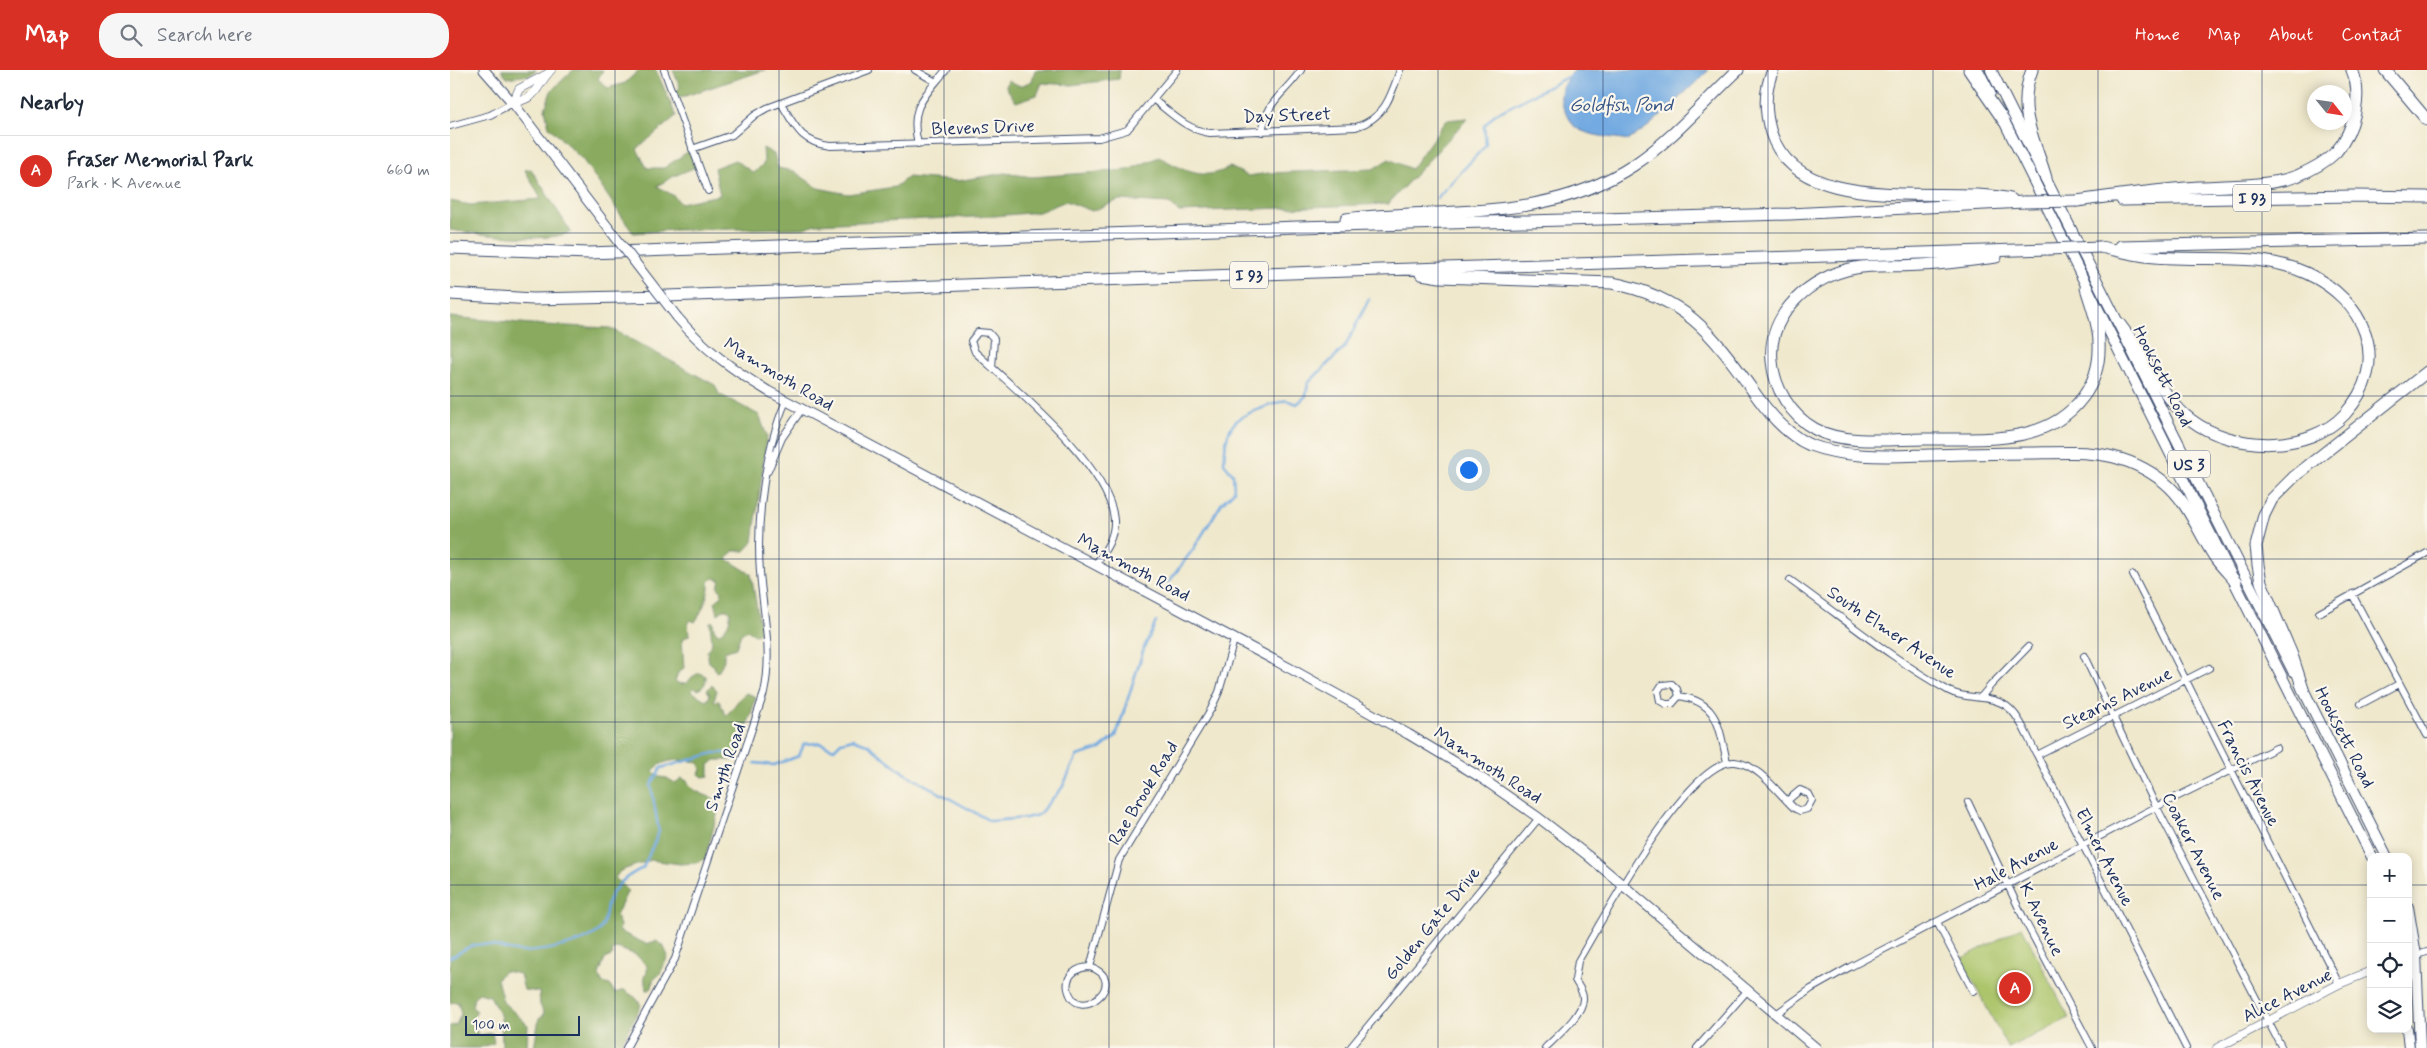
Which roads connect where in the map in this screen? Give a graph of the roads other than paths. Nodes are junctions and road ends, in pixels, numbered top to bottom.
1 (484, 70) edge
2 (664, 70) edge
3 (869, 70) edge
4 (915, 70) edge
5 (946, 70) edge
6 (1177, 70) edge
7 (1301, 70) edge
8 (1400, 70) edge
9 (1738, 70) edge
10 (1773, 70) edge
11 (1969, 70) edge
12 (1978, 70) edge
13 (1990, 70) edge
14 (2032, 70) edge
15 (2352, 70) edge
16 (2385, 70) edge
17 (550, 71) edge
18 (936, 82) junction
19 (1154, 100) junction
20 (512, 103) junction
21 (781, 103) junction
22 (2427, 120) edge
23 (2004, 121) junction
24 (450, 126) edge
25 (1262, 132) junction
26 (918, 144) junction
27 (692, 149) junction
28 (2046, 178) junction
29 (708, 191) dead end
30 (2427, 198) edge
31 (2077, 201) junction
32 (2024, 202) junction
33 (1298, 226) junction
34 (2427, 239) edge
35 (2100, 247) junction
36 (450, 248) edge
37 (2017, 250) junction
38 (1397, 270) junction
39 (2086, 288) junction
40 (450, 294) edge
41 (2118, 323) junction
42 (992, 368) junction
43 (2427, 372) edge
44 (786, 401) junction
45 (802, 409) junction
46 (766, 477) junction
47 (2427, 552) edge
48 (1096, 565) junction
49 (2133, 575) dead end
50 (1790, 580) dead end
51 (2236, 582) junction
52 (2352, 594) junction
53 (2319, 612) dead end
54 (1234, 640) junction
55 (2028, 646) dead end
56 (2084, 656) dead end
57 (2209, 668) dead end
58 (2186, 681) junction
59 (2399, 684) junction
60 (2302, 688) junction
61 (1678, 696) dead end
62 (1982, 697) junction
63 (2361, 704) dead end
64 (2112, 718) junction
65 (2427, 735) edge
66 (2276, 748) dead end
67 (2037, 755) junction
68 (1727, 762) junction
69 (2231, 771) junction
70 (1787, 801) dead end
71 (1968, 802) dead end
72 (2156, 807) junction
73 (1539, 818) junction
74 (2083, 845) junction
75 (2370, 853) edge
76 (2385, 853) edge
77 (2009, 885) junction
78 (1624, 886) junction
79 (1937, 922) junction
80 (2427, 952) edge
81 (2412, 956) edge
82 (1090, 967) junction
83 (2367, 973) edge
84 (2340, 984) junction
85 (1747, 991) junction
86 (1973, 991) dead end
87 (1776, 1014) junction
88 (2269, 1022) junction
89 (2407, 1033) edge
90 (626, 1048) edge
91 (1350, 1048) edge
92 (1544, 1048) edge
93 (1697, 1048) edge
94 (1816, 1048) edge
95 (2092, 1048) edge
96 (2186, 1048) edge
97 (2218, 1048) edge
98 (2282, 1048) edge
99 (2409, 1048) edge
100 (2420, 1048) edge

1 - 20 main road, Mammoth Road
2 - 27 street
3 - 21 street
4 - 18 street
5 - 18 street
6 - 19 street, Blevens Drive
7 - 25 street
8 - 25 street, Day Street
9 - 33 highway
10 - 32 highway
11 - 23 highway
12 - 23 main road, Hooksett Road / US 3
13 - 28 main road, Hooksett Road / US 3
14 - 28 highway
15 - 31 highway
16 - 22 highway
17 - 20 street
17 - 20 street
18 - 26 street
19 - 25 street, Day Street
19 - 26 street, Blevens Drive
20 - 24 street
20 - 44 main road, Mammoth Road, bridge
21 - 26 street, Blevens Drive
21 - 27 street
23 - 39 main road, Hooksett Road / US 3
27 - 29 street
28 - 41 main road, Hooksett Road / US 3
30 - 31 highway, I 93
31 - 32 highway, I 93, bridge
32 - 33 highway, I 93
33 - 36 highway, I 93
34 - 35 highway, I 93
35 - 37 highway, I 93, bridge
35 - 41 highway
37 - 38 highway, I 93
37 - 39 highway
38 - 40 highway, I 93
38 - 51 highway
39 - 51 main road, Hooksett Road / US 3
41 - 60 main road, Hooksett Road / US 3
42 - 42 street
42 - 48 street
43 - 60 highway
44 - 45 main road, Mammoth Road
44 - 46 street, Smyth Road
45 - 46 street, Smyth Road
45 - 48 main road, Mammoth Road
46 - 90 street, Smyth Road
47 - 52 street
48 - 54 main road, Mammoth Road
49 - 58 street, Francis Avenue
50 - 62 street, South Elmer Avenue
51 - 75 main road, Hooksett Road / US 3
52 - 53 street
52 - 59 street
54 - 73 main road, Mammoth Road
54 - 82 street, Rae Brook Road
55 - 62 street
56 - 64 street, Coaker Avenue
57 - 58 street, Stearns Avenue
58 - 64 street, Stearns Avenue
58 - 69 street, Francis Avenue
59 - 63 street
59 - 65 street
60 - 76 main road, Hooksett Road / US 3
61 - 68 street
62 - 67 street, Elmer Avenue
64 - 67 street, Stearns Avenue
64 - 72 street, Coaker Avenue
66 - 69 street, Hale Avenue
67 - 74 street, Elmer Avenue
68 - 70 street
68 - 78 street
69 - 72 street, Hale Avenue
69 - 84 street, Francis Avenue
71 - 77 street, K Avenue
72 - 74 street, Hale Avenue
72 - 88 street, Coaker Avenue
73 - 78 main road, Mammoth Road
73 - 91 street, Golden Gate Drive
74 - 77 street, Hale Avenue
74 - 96 street, Elmer Avenue
77 - 79 street, Hale Avenue
77 - 95 street, K Avenue
78 - 85 main road, Mammoth Road
78 - 92 street
79 - 86 street
79 - 87 street, Hale Avenue
80 - 81 street
81 - 100 main road
82 - 82 street
83 - 84 street, Alice Avenue
84 - 88 street, Alice Avenue
85 - 87 main road, Mammoth Road
85 - 93 street
87 - 94 main road, Mammoth Road
88 - 97 street, Alice Avenue
88 - 98 street, Coaker Avenue
89 - 99 main road

